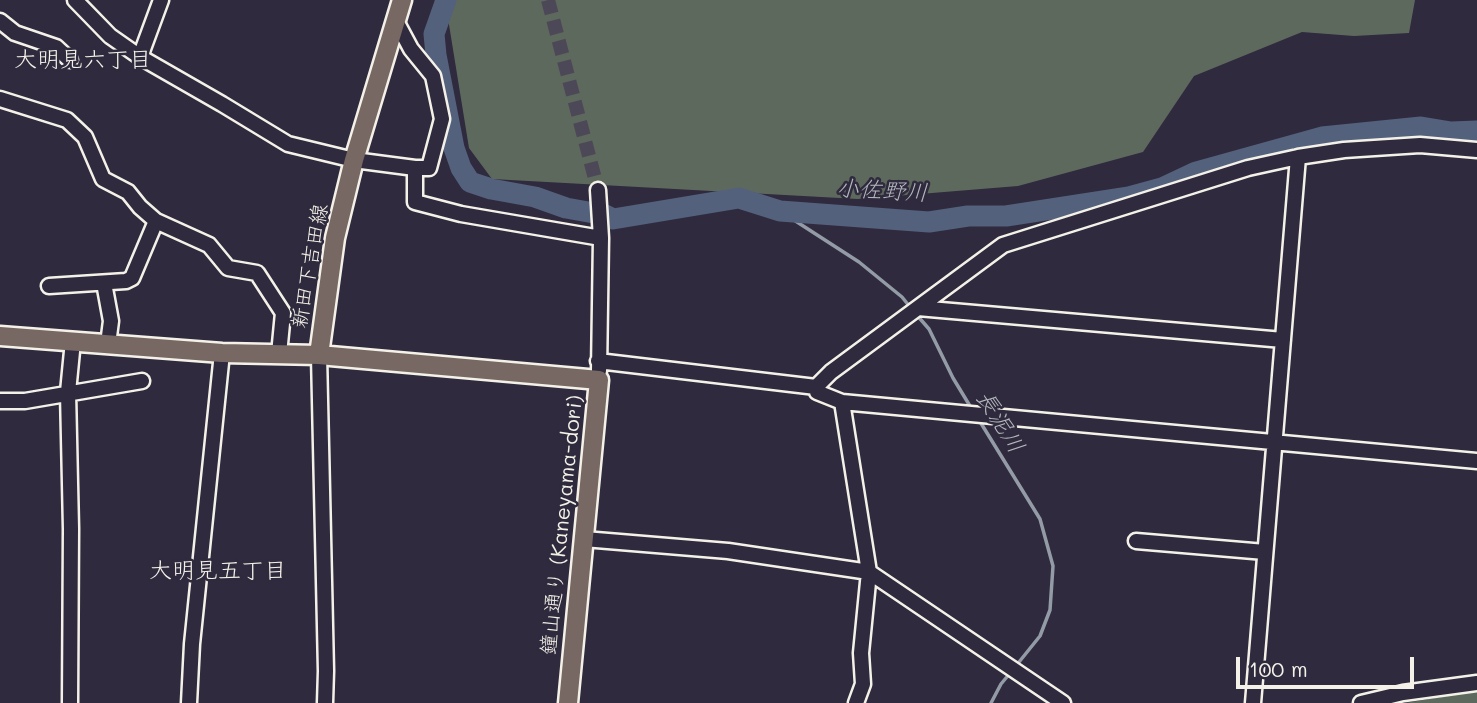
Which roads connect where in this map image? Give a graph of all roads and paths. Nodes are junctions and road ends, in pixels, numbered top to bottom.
1 (75, 0) edge
2 (161, 0) edge
3 (402, 0) edge
4 (0, 21) edge
5 (396, 21) junction
6 (140, 57) junction
7 (69, 60) dead end
8 (0, 99) edge
9 (1477, 150) edge
10 (1298, 157) junction
11 (354, 160) junction
12 (415, 168) junction
13 (599, 197) tunnel mouth
14 (156, 221) junction
15 (601, 237) junction
16 (104, 283) junction
17 (49, 286) dead end
18 (918, 308) junction
19 (0, 336) edge
20 (1283, 340) junction
21 (73, 341) junction
22 (108, 344) junction
23 (222, 353) junction
24 (279, 354) junction
25 (318, 355) junction
26 (598, 361) junction
27 (599, 380) junction
28 (142, 381) dead end
29 (816, 387) junction
30 (68, 392) junction
31 (0, 401) edge
32 (842, 402) junction
33 (1274, 442) junction
34 (1477, 461) edge
35 (584, 539) junction
36 (1136, 541) dead end
37 (1265, 552) junction
38 (869, 572) junction
39 (1477, 683) edge
40 (70, 703) edge
41 (189, 703) edge
42 (325, 703) edge
43 (568, 703) edge
44 (856, 703) edge
45 (1063, 703) edge
46 (1253, 703) edge
47 (1361, 703) edge

1 - 6 street
2 - 6 street
3 - 5 main road, 新田下吉田線
4 - 7 street
5 - 11 main road, 新田下吉田線
5 - 12 street
6 - 11 street
8 - 14 street
9 - 10 street
10 - 18 street
10 - 20 street
11 - 12 street
11 - 25 main road, 新田下吉田線
12 - 15 street
13 - 15 street
14 - 16 street
14 - 24 street
15 - 26 street
16 - 17 street
16 - 22 street
18 - 20 street
18 - 29 street
19 - 21 main road, 新田下吉田線
20 - 33 street
21 - 22 main road, 新田下吉田線
21 - 30 street
22 - 23 main road, 新田下吉田線
23 - 24 main road, 新田下吉田線
23 - 41 street
24 - 25 main road, 新田下吉田線
25 - 27 main road, 鐘山通り (Kaneyama-dori)
25 - 42 street
26 - 27 street
26 - 29 street
27 - 35 main road, 鐘山通り (Kaneyama-dori)
28 - 30 street
29 - 32 street
30 - 31 street
30 - 40 street
32 - 33 street
32 - 38 street
33 - 34 street
33 - 37 street
35 - 38 street
35 - 43 main road, 鐘山通り (Kaneyama-dori)
36 - 37 street
37 - 46 street
38 - 44 street
38 - 45 street
39 - 47 street

